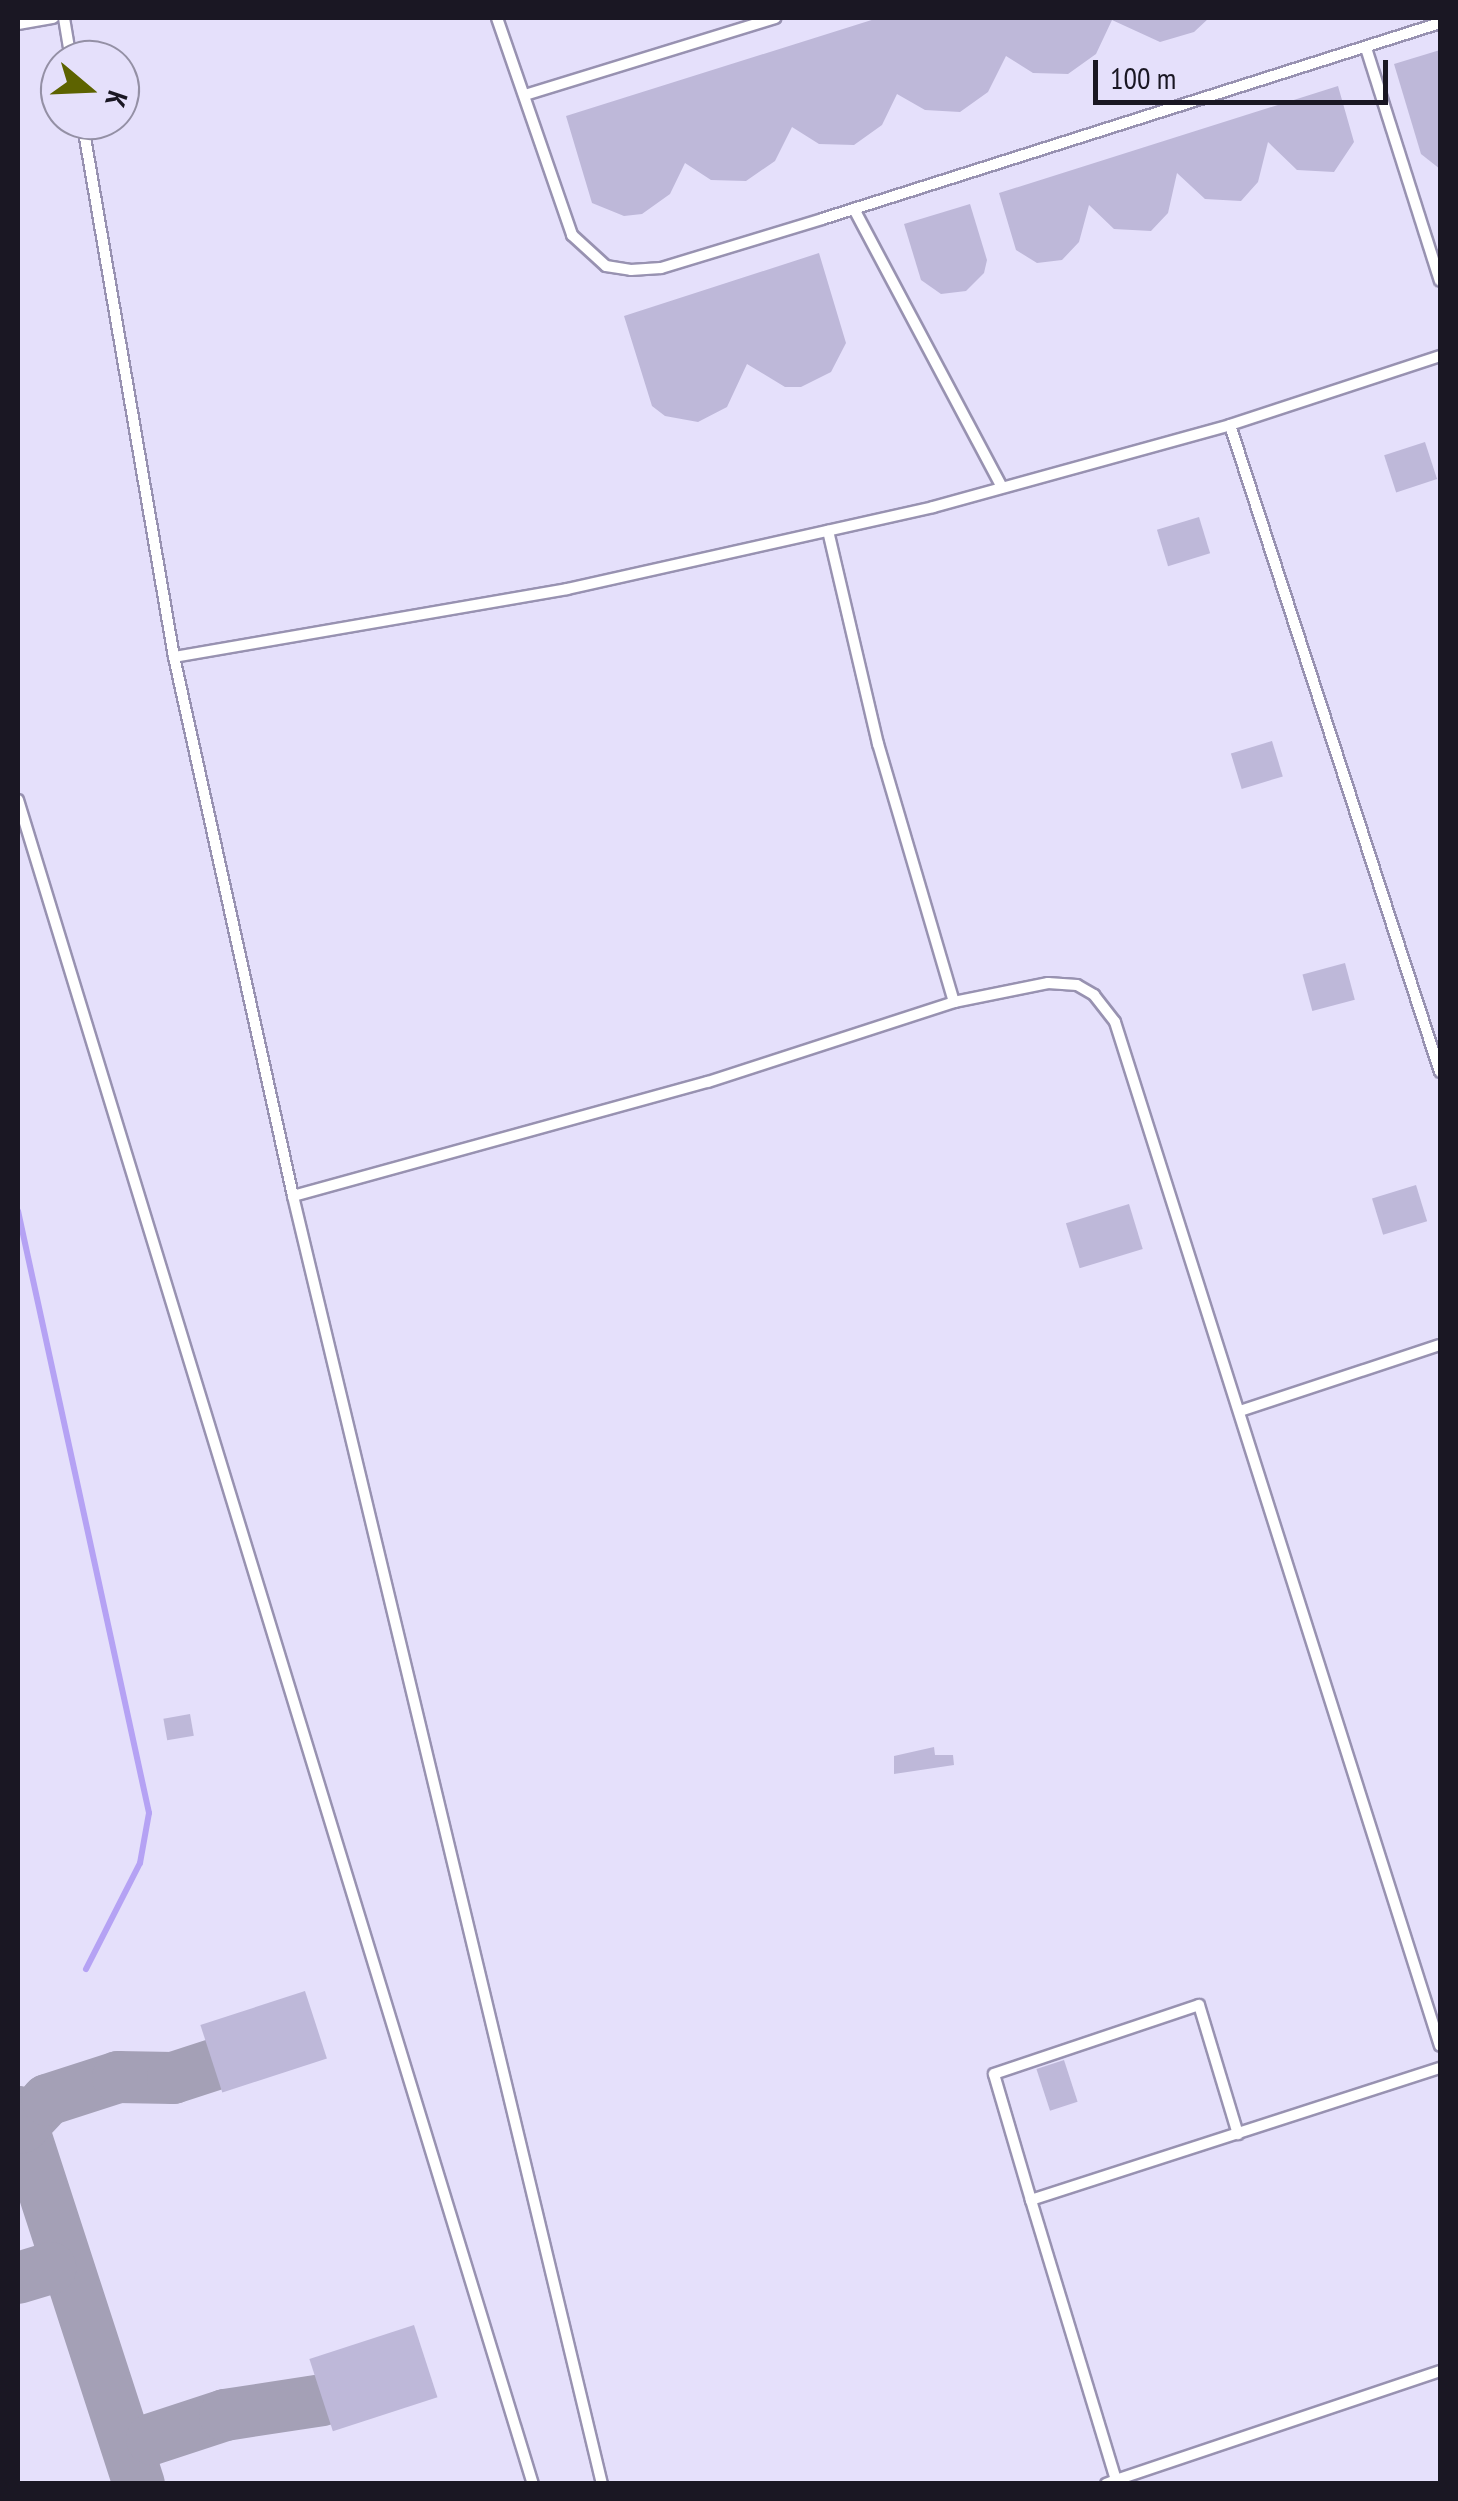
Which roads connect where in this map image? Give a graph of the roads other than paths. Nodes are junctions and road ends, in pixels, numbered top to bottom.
1 (53, 18) edge
2 (497, 18) edge
3 (776, 18) edge
4 (1440, 23) edge
5 (18, 24) edge
6 (1366, 48) junction
7 (525, 95) junction
8 (85, 140) edge
9 (854, 209) junction
10 (1440, 281) edge
11 (1440, 356) edge
12 (1230, 425) junction
13 (1000, 486) junction
14 (828, 531) junction
15 (174, 657) junction
16 (18, 800) edge
17 (954, 1002) junction
18 (1440, 1072) edge
19 (293, 1196) junction
20 (1440, 1345) edge
21 (1243, 1410) junction
22 (1440, 2046) edge
23 (1440, 2068) edge
24 (1238, 2134) junction
25 (1031, 2200) junction
26 (1440, 2371) edge
27 (1111, 2482) edge
28 (533, 2484) edge
29 (602, 2484) edge

1 - 5 lane
2 - 7 lane
3 - 7 lane
4 - 6 lane
6 - 9 lane
6 - 10 lane
7 - 9 lane
8 - 15 lane
9 - 13 lane
11 - 12 lane
12 - 13 lane
12 - 18 lane
13 - 14 lane
14 - 15 lane
14 - 17 lane
15 - 19 lane
16 - 28 lane
17 - 19 lane
17 - 21 lane
19 - 29 lane
20 - 21 lane
21 - 22 lane
23 - 24 lane
24 - 25 lane
24 - 25 lane
25 - 27 lane
26 - 27 lane

